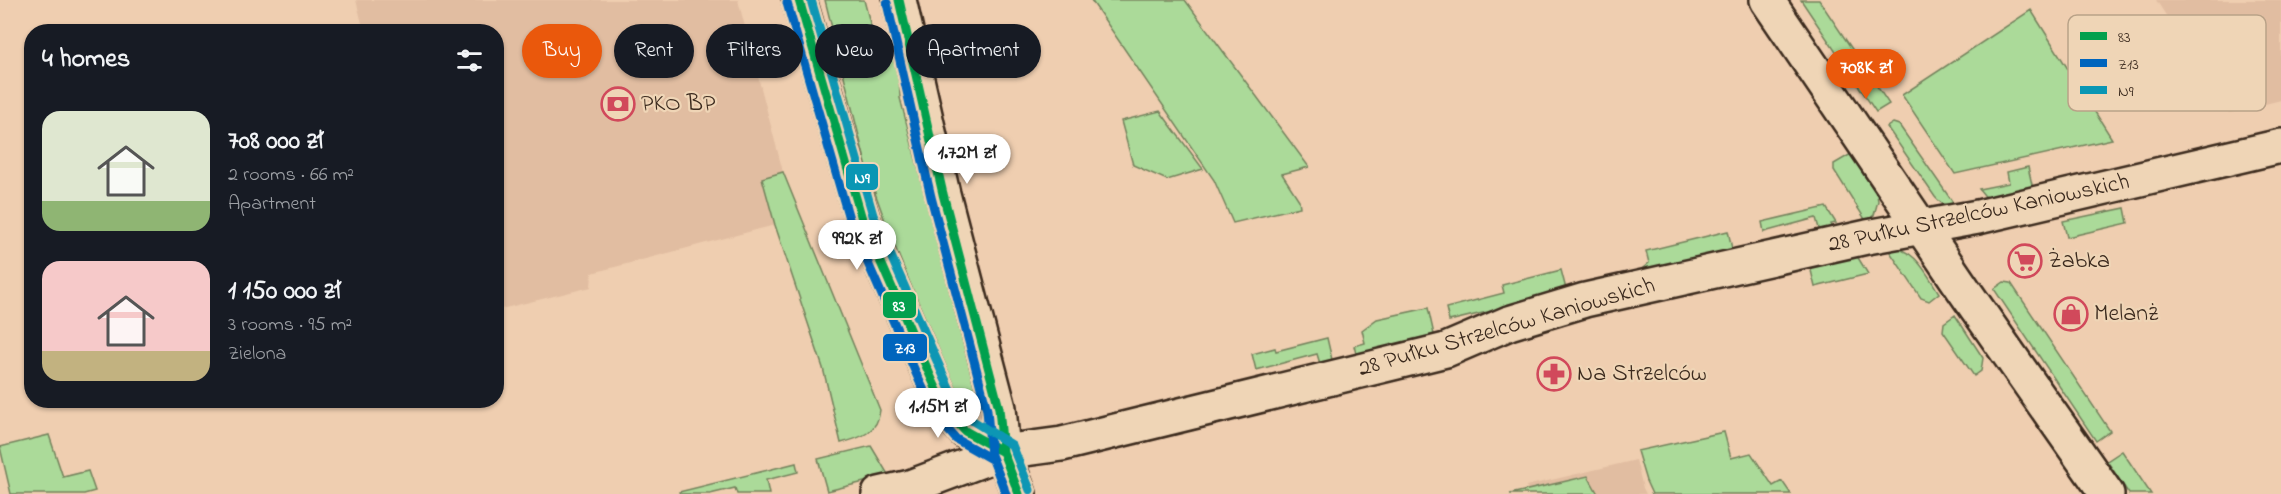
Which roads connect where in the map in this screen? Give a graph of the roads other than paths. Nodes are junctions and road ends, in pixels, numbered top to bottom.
1 (799, 0) edge
2 (899, 0) edge
3 (1767, 0) edge
4 (2281, 146) edge
5 (1923, 228) junction
6 (1003, 453) junction
7 (879, 494) edge
8 (1019, 494) edge
9 (2107, 494) edge

1 - 6 street
2 - 6 street
3 - 5 street
4 - 5 street, 28 Pułku Strzelców Kaniowskich
5 - 6 street, 28 Pułku Strzelców Kaniowskich
5 - 9 street
6 - 7 street, 28 Pułku Strzelców Kaniowskich
6 - 8 street

